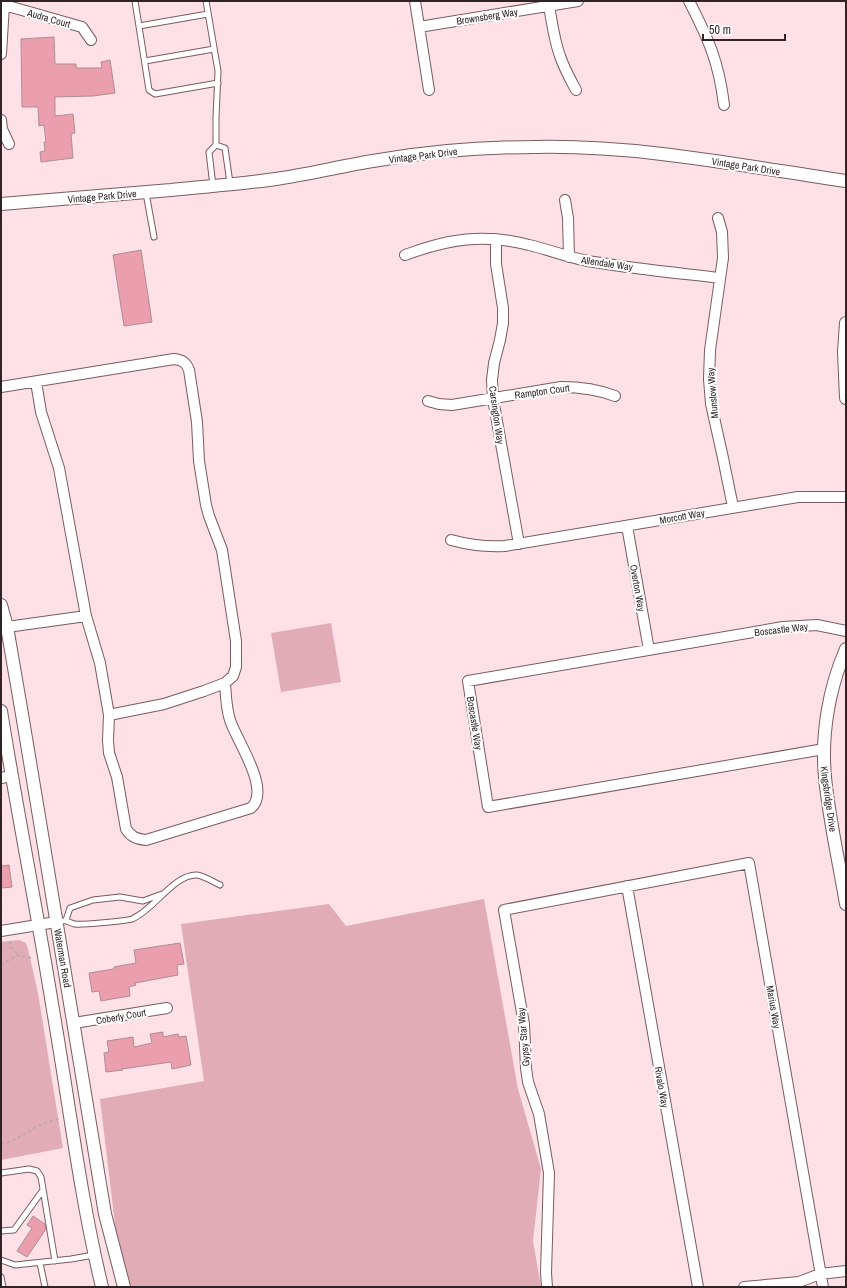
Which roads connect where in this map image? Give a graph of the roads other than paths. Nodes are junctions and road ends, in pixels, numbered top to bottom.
1 (135, 1) edge
2 (206, 1) edge
3 (415, 1) edge
4 (578, 1) edge
5 (689, 1) edge
6 (3, 5) edge
7 (549, 6) junction
8 (208, 14) junction
9 (139, 26) junction
10 (419, 27) junction
11 (91, 40) dead end
12 (214, 49) junction
13 (1, 54) edge
14 (145, 61) junction
15 (218, 83) junction
16 (429, 90) dead end
17 (576, 90) dead end
18 (724, 105) dead end
19 (1, 120) edge
20 (9, 144) dead end
21 (216, 145) junction
22 (846, 181) edge
23 (230, 184) junction
24 (213, 186) junction
25 (146, 192) junction
26 (565, 200) dead end
27 (1, 204) edge
28 (718, 218) dead end
29 (154, 237) dead end
30 (496, 239) junction
31 (405, 255) dead end
32 (569, 257) junction
33 (720, 278) junction
34 (846, 323) edge
35 (36, 382) junction
36 (1, 387) edge
37 (615, 396) dead end
38 (846, 398) edge
39 (493, 399) junction
40 (428, 401) dead end
41 (846, 497) edge
42 (732, 507) junction
43 (626, 526) junction
44 (451, 540) dead end
45 (519, 544) junction
46 (1, 605) edge
47 (86, 616) junction
48 (4, 624) edge
49 (846, 631) edge
50 (846, 648) edge
51 (649, 650) junction
52 (225, 683) junction
53 (1, 711) edge
54 (109, 715) junction
55 (824, 749) junction
56 (6, 777) edge
57 (220, 885) dead end
58 (627, 886) junction
59 (164, 893) junction
60 (846, 904) edge
61 (61, 921) junction
62 (39, 924) junction
63 (1, 931) edge
64 (167, 1008) dead end
65 (74, 1023) junction
66 (1, 1173) edge
67 (43, 1190) junction
68 (1, 1231) edge
69 (95, 1255) junction
70 (1, 1260) edge
71 (55, 1261) junction
72 (40, 1263) junction
73 (846, 1271) edge
74 (820, 1274) junction
75 (1, 1277) edge
76 (3, 1287) edge
77 (45, 1287) edge
78 (102, 1287) edge
79 (124, 1287) edge
80 (547, 1287) edge
81 (698, 1287) edge
82 (744, 1287) edge
83 (823, 1287) edge

1 - 9 lane
2 - 8 lane
3 - 10 street
4 - 7 street, Brownsberg Way
5 - 18 street
6 - 11 street, Audra Court
6 - 13 street
7 - 10 street, Brownsberg Way
7 - 17 street
8 - 9 lane
8 - 12 lane
9 - 14 lane
10 - 16 street
12 - 14 lane
12 - 15 lane
14 - 15 lane
15 - 21 lane
19 - 20 street
21 - 23 lane
21 - 24 lane
22 - 23 street, Vintage Park Drive
23 - 24 street, Vintage Park Drive
24 - 25 street, Vintage Park Drive
25 - 27 street, Vintage Park Drive
25 - 29 lane
26 - 32 street
28 - 33 street, Munslow Way
30 - 31 street, Allendale Way
30 - 32 street, Allendale Way
30 - 39 street, Carsington Way
32 - 33 street, Allendale Way
33 - 42 street, Munslow Way
34 - 38 street
35 - 36 street
35 - 47 street
35 - 52 street
37 - 39 street, Rampton Court
39 - 40 street, Rampton Court
39 - 45 street, Carsington Way
41 - 42 street, Morcott Way
42 - 43 street, Morcott Way
43 - 45 street, Morcott Way
43 - 51 street, Overton Way
44 - 45 street, Morcott Way
46 - 48 street, Waterman Road
47 - 48 street
47 - 54 street
48 - 61 street, Waterman Road
49 - 51 street, Boscastle Way
50 - 55 street, Kingsbridge Drive
51 - 55 street, Boscastle Way
52 - 54 street
52 - 54 street
53 - 56 street, Waterman Road
55 - 60 street, Kingsbridge Drive
56 - 62 street, Waterman Road
57 - 59 lane
58 - 74 street, Marius Way
58 - 80 street, Gypsy Star Way
58 - 81 street, Rivalo Way
59 - 61 lane
59 - 61 lane
61 - 62 street
61 - 65 street, Waterman Road
62 - 63 street
62 - 69 street, Waterman Road
64 - 65 street, Coberly Court
65 - 79 street, Waterman Road
66 - 67 lane
67 - 68 lane
67 - 71 lane
69 - 71 lane
69 - 78 street, Waterman Road
70 - 72 lane
71 - 72 lane
72 - 77 lane
73 - 74 street
74 - 82 street
74 - 83 street
75 - 76 lane

